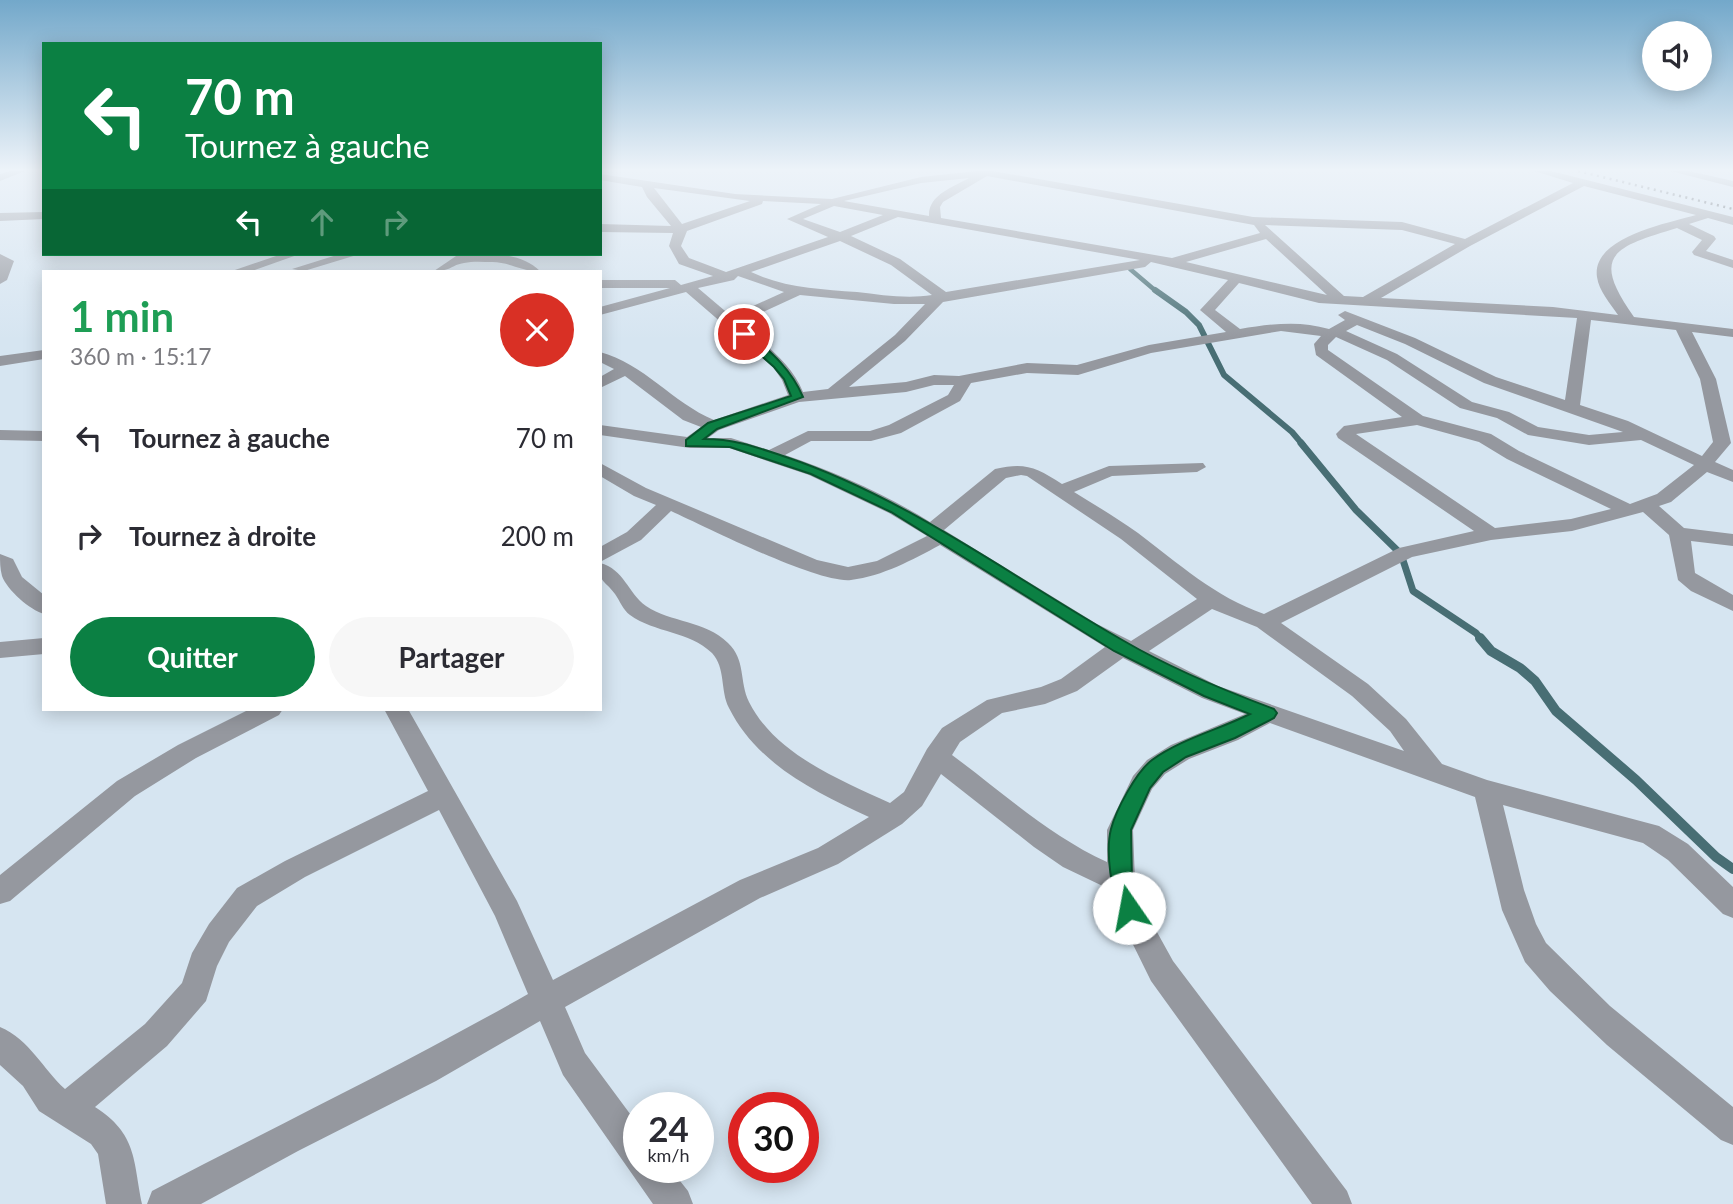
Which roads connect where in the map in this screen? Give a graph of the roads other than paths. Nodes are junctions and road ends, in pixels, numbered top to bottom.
1 (677, 227) edge
2 (687, 227) edge
3 (811, 227) edge
4 (865, 227) edge
5 (975, 227) edge
6 (1261, 227) edge
7 (1406, 227) edge
8 (1497, 227) edge
9 (1664, 227) edge
10 (1685, 227) edge
11 (602, 228) edge
12 (679, 230) junction
13 (1270, 234) junction
14 (842, 237) junction
15 (1466, 243) junction
16 (284, 256) edge
17 (347, 256) edge
18 (463, 256) edge
19 (0, 258) edge
20 (1166, 261) junction
21 (1733, 264) edge
22 (242, 270) edge
23 (299, 270) edge
24 (442, 270) edge
25 (532, 270) edge
26 (736, 275) junction
27 (1238, 277) junction
28 (0, 281) edge
29 (602, 284) edge
30 (696, 286) junction
31 (796, 292) junction
32 (942, 298) junction
33 (1319, 299) junction
34 (1340, 300) junction
35 (1366, 301) junction
36 (602, 310) edge
37 (1585, 314) junction
38 (1628, 318) junction
39 (1355, 320) junction
40 (730, 322) junction
41 (1681, 326) junction
42 (1236, 333) junction
43 (1334, 333) junction
44 (1733, 333) edge
45 (42, 354) edge
46 (1433, 354) junction
47 (602, 357) edge
48 (0, 360) edge
49 (1403, 363) junction
50 (626, 369) junction
51 (965, 380) junction
52 (602, 382) edge
53 (834, 393) junction
54 (797, 397) junction
55 (1572, 407) junction
56 (1417, 420) junction
57 (713, 426) junction
58 (602, 430) edge
59 (0, 435) edge
60 (1643, 435) junction
61 (42, 436) edge
62 (690, 443) junction
63 (772, 455) junction
64 (1706, 464) junction
65 (1197, 467) dead end
66 (602, 469) edge
67 (1733, 477) edge
68 (1062, 490) junction
69 (668, 503) junction
70 (1637, 508) junction
71 (936, 534) junction
72 (1491, 534) junction
73 (1680, 534) junction
74 (1733, 540) edge
75 (602, 555) edge
76 (0, 560) edge
77 (602, 571) edge
78 (1211, 599) junction
79 (1733, 604) edge
80 (42, 605) edge
81 (1265, 622) junction
82 (42, 646) edge
83 (1126, 649) junction
84 (0, 650) edge
85 (267, 711) edge
86 (397, 711) edge
87 (1268, 713) junction
88 (936, 756) junction
89 (1435, 774) junction
90 (1486, 790) junction
91 (443, 796) junction
92 (893, 816) junction
93 (1121, 881) junction
94 (0, 892) edge
95 (1733, 905) edge
96 (546, 1000) junction
97 (0, 1043) edge
98 (68, 1109) junction
99 (1733, 1128) edge
100 (623, 1133) edge
101 (659, 1183) edge
102 (124, 1204) edge
103 (165, 1204) edge
104 (675, 1204) edge
105 (1334, 1204) edge

1 - 12 street
2 - 12 street
3 - 14 street
4 - 14 street
5 - 20 street
6 - 13 street
7 - 15 street
8 - 15 street
9 - 38 street
10 - 21 street
11 - 12 street
12 - 26 street
13 - 20 street
13 - 34 street
14 - 26 street
14 - 32 street
15 - 35 street
16 - 22 street
17 - 23 street
18 - 24 street
18 - 25 street
19 - 28 street
20 - 27 street
20 - 32 street
26 - 30 street
26 - 31 street
27 - 33 street
27 - 42 street
29 - 30 street
30 - 36 street
30 - 40 street
31 - 32 street
31 - 40 street
32 - 53 street
33 - 34 street
33 - 39 street
34 - 35 street
35 - 37 street
37 - 38 street
37 - 55 street
38 - 41 street
39 - 43 street
39 - 46 street
40 - 54 street
41 - 44 street
41 - 64 street
42 - 43 street
42 - 51 street
43 - 49 street
43 - 56 street
45 - 48 street
46 - 49 street
46 - 55 street
47 - 50 street
49 - 60 street
50 - 52 street
50 - 57 street
51 - 53 street
51 - 63 street
53 - 54 street
54 - 57 street
55 - 60 street
56 - 70 street
56 - 72 street
57 - 62 street
58 - 62 street
59 - 61 street
60 - 64 street
62 - 63 street
63 - 71 street
64 - 67 street
64 - 70 street
65 - 68 street
66 - 69 street
68 - 71 street
68 - 78 street
69 - 71 street
69 - 75 street
70 - 72 street
70 - 73 street
71 - 83 street
72 - 81 street
73 - 74 street
73 - 79 street
76 - 80 street
77 - 92 street
78 - 81 street
78 - 83 street
81 - 89 street
82 - 84 street
83 - 87 street
83 - 88 street
85 - 94 street
86 - 91 street
87 - 89 street
87 - 93 street
88 - 92 street
88 - 93 street
89 - 90 street
90 - 95 street
90 - 99 street
91 - 96 street
91 - 98 street
92 - 96 street
93 - 105 street
96 - 100 street
96 - 103 street
97 - 98 street
98 - 102 street
101 - 104 street

